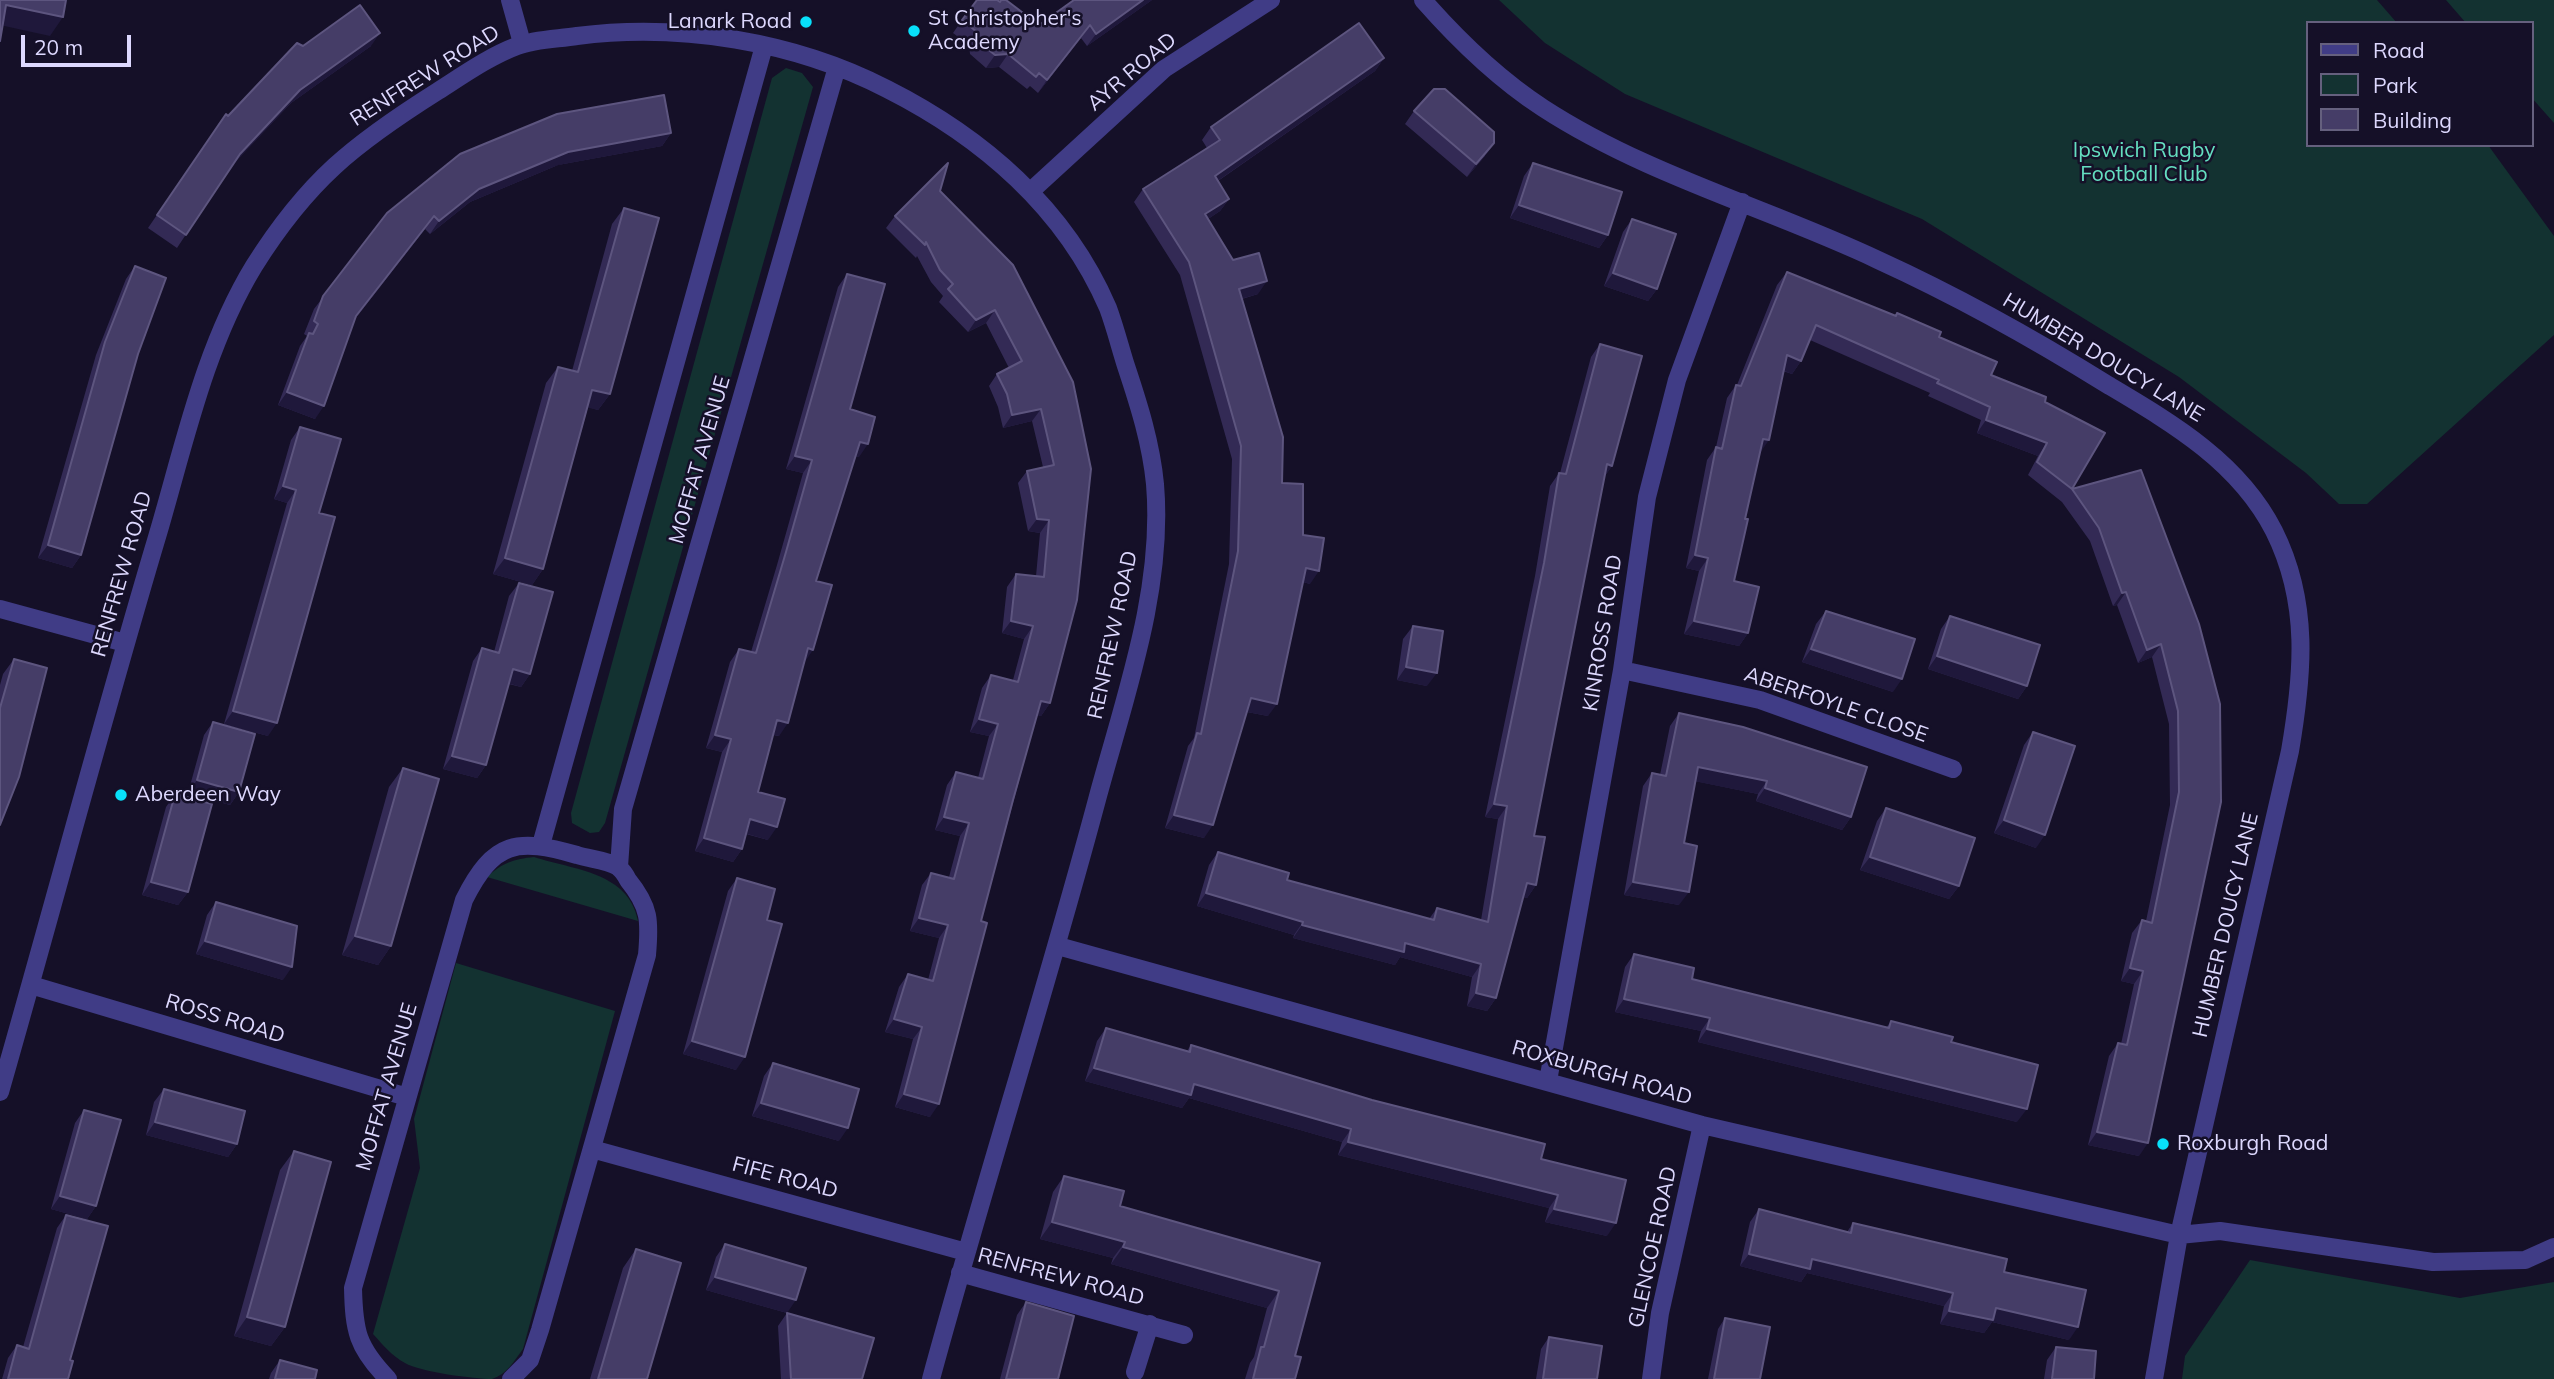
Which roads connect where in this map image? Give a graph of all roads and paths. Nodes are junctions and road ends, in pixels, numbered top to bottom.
1 (510, 0) edge
2 (1271, 0) edge
3 (1423, 0) edge
4 (522, 43) junction
5 (764, 46) junction
6 (837, 68) junction
7 (1032, 191) junction
8 (1742, 202) junction
9 (0, 609) edge
10 (125, 643) junction
11 (1622, 670) junction
12 (1953, 769) dead end
13 (541, 845) junction
14 (619, 867) junction
15 (1058, 946) junction
16 (31, 985) junction
17 (1548, 1081) junction
18 (0, 1091) edge
19 (407, 1097) junction
20 (1702, 1125) junction
21 (592, 1149) junction
22 (2179, 1235) junction
23 (2554, 1247) edge
24 (966, 1252) junction
25 (960, 1273) junction
26 (1150, 1324) junction
27 (1184, 1335) dead end
28 (1135, 1372) dead end
29 (388, 1379) edge
30 (511, 1379) edge
31 (931, 1379) edge
32 (1651, 1379) edge
33 (2154, 1379) edge

1 - 4 street
2 - 7 street, AYR ROAD
3 - 8 street, HUMBER DOUCY LANE
4 - 5 street, RENFREW ROAD
4 - 10 street, RENFREW ROAD
5 - 6 street, RENFREW ROAD
5 - 13 street
6 - 7 street, RENFREW ROAD
6 - 14 street, MOFFAT AVENUE
7 - 15 street, RENFREW ROAD
8 - 11 street, KINROSS ROAD
8 - 22 street, HUMBER DOUCY LANE
9 - 10 street
10 - 16 street, RENFREW ROAD
11 - 12 street, ABERFOYLE CLOSE
11 - 17 street, KINROSS ROAD
13 - 14 street, MOFFAT AVENUE
13 - 19 street, MOFFAT AVENUE
14 - 21 street
15 - 17 street, ROXBURGH ROAD
15 - 24 street, RENFREW ROAD
16 - 18 street, RENFREW ROAD
16 - 19 street, ROSS ROAD
17 - 20 street, ROXBURGH ROAD
19 - 29 street, MOFFAT AVENUE
20 - 22 street, ROXBURGH ROAD
20 - 32 street, GLENCOE ROAD
21 - 24 street, FIFE ROAD
21 - 30 street
22 - 23 street, ROXBURGH ROAD
22 - 33 street, HUMBER DOUCY LANE
24 - 25 street, RENFREW ROAD
25 - 26 street, RENFREW ROAD
25 - 31 street, RENFREW ROAD
26 - 27 street, RENFREW ROAD
26 - 28 street, RENFREW ROAD

